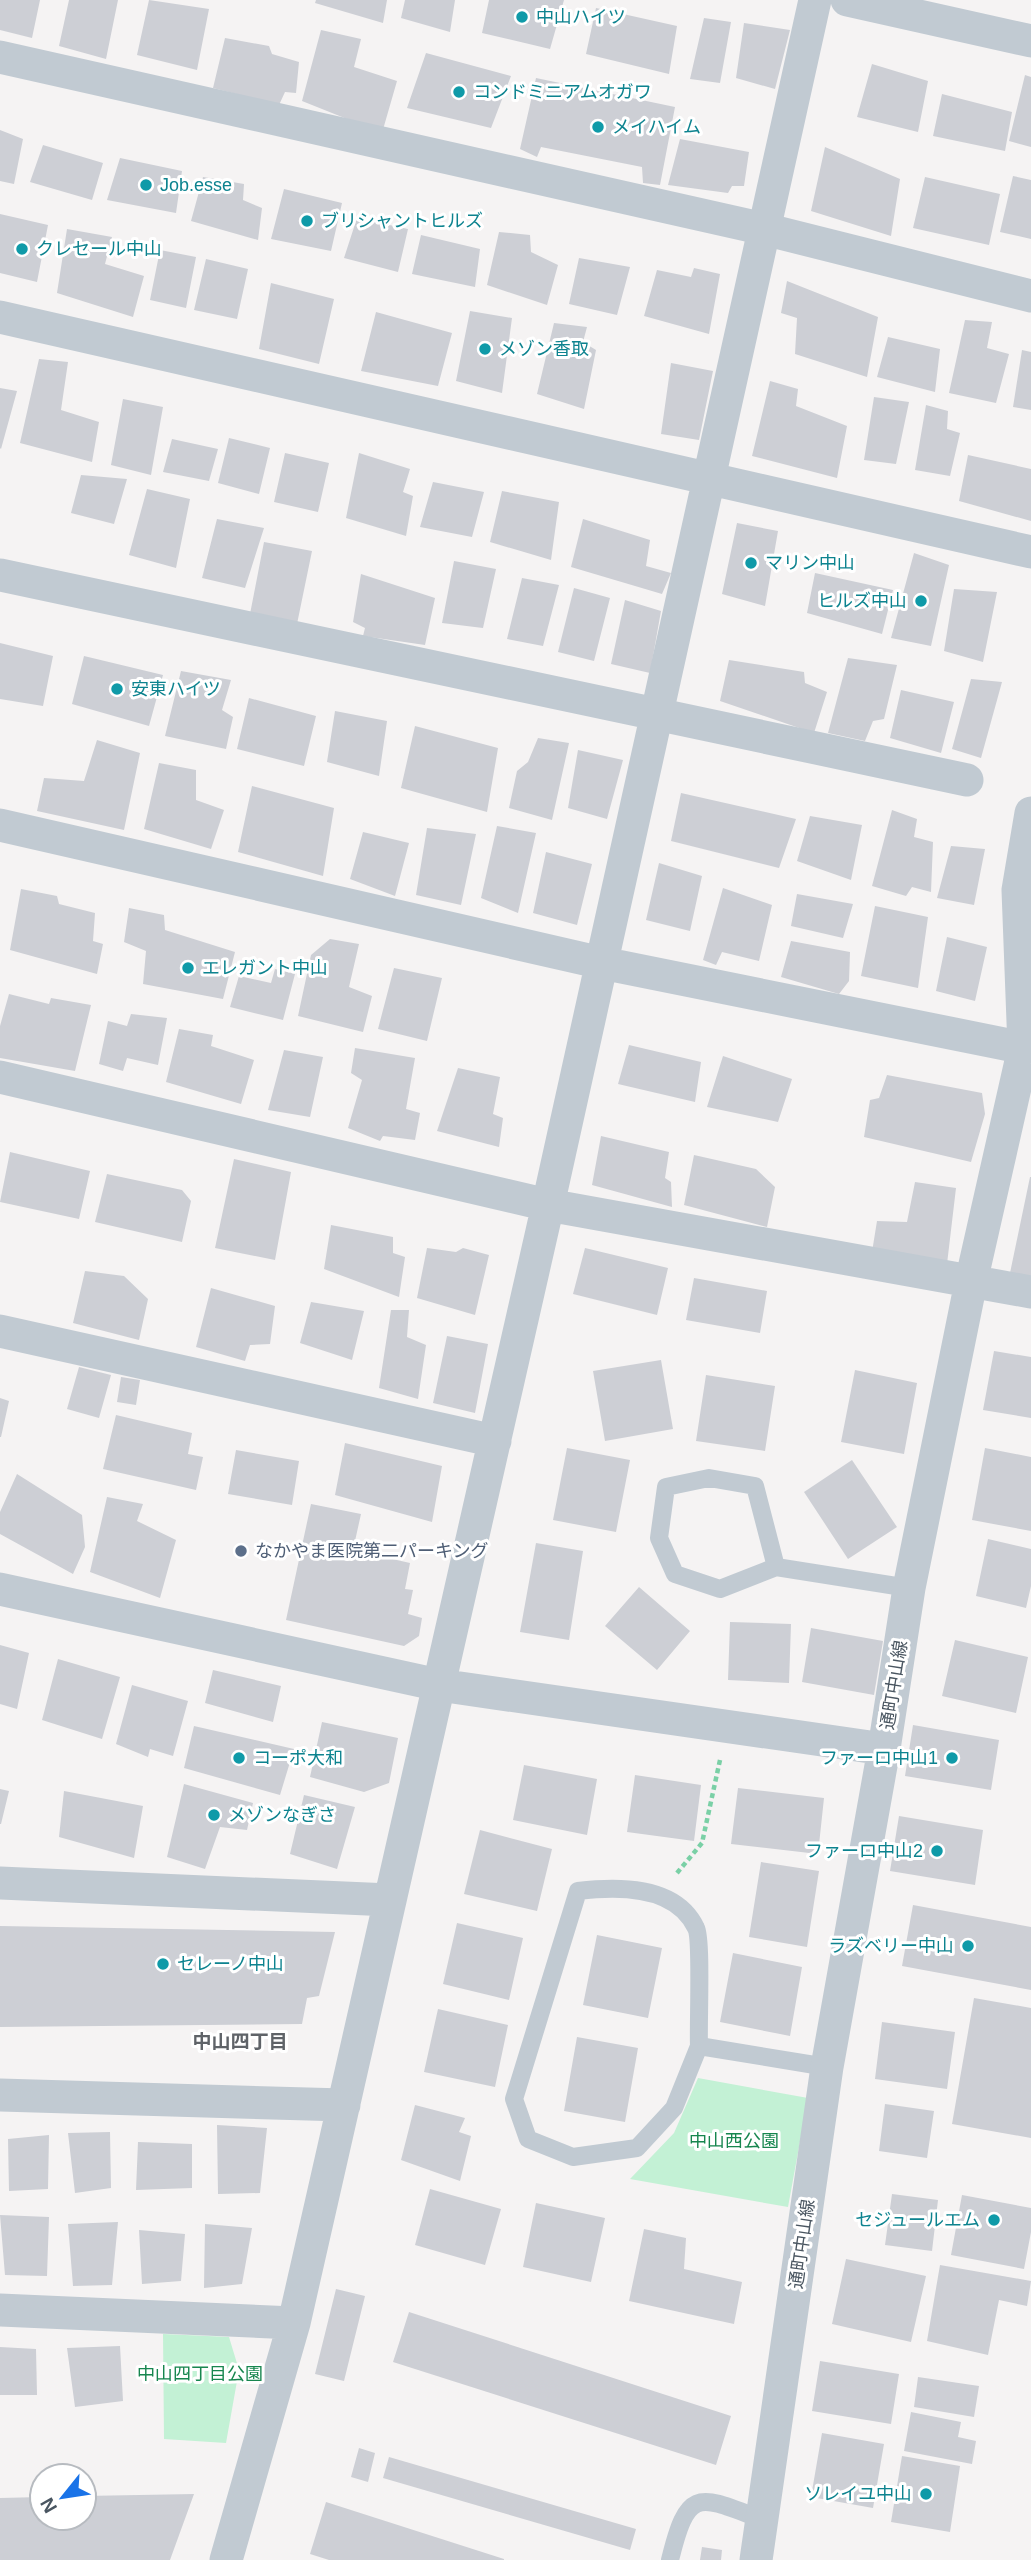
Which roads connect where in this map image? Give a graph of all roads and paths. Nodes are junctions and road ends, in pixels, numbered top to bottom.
1 (815, 0) edge
2 (847, 0) edge
3 (1031, 41) edge
4 (0, 57) edge
5 (764, 229) junction
6 (1031, 296) edge
7 (0, 317) edge
8 (709, 477) junction
9 (1031, 552) edge
10 (0, 575) edge
11 (657, 716) junction
12 (967, 780) dead end
13 (1031, 813) edge
14 (0, 825) edge
15 (602, 963) junction
16 (1024, 1048) junction
17 (0, 1077) edge
18 (548, 1205) junction
19 (971, 1282) junction
20 (1031, 1292) edge
21 (0, 1331) edge
22 (495, 1441) junction
23 (776, 1567) junction
24 (909, 1588) junction
25 (0, 1589) edge
26 (439, 1685) junction
27 (727, 1727) junction
28 (884, 1749) junction
29 (0, 1883) edge
30 (653, 1895) junction
31 (390, 1900) junction
32 (699, 2046) junction
33 (827, 2067) junction
34 (0, 2095) edge
35 (344, 2105) junction
36 (0, 2309) edge
37 (294, 2323) junction
38 (763, 2520) junction
39 (226, 2560) edge
40 (670, 2560) edge
41 (756, 2560) edge

1 - 5 street
2 - 3 street
4 - 5 street
5 - 6 street
5 - 8 street
7 - 8 street
8 - 9 street
8 - 11 street
10 - 11 street
11 - 12 street
11 - 15 street
13 - 16 street, 通町中山線
14 - 15 street
15 - 16 street
15 - 18 street
16 - 19 street, 通町中山線
17 - 18 street
18 - 19 street
18 - 22 street
19 - 20 street
19 - 24 street, 通町中山線
21 - 22 street
22 - 26 street
23 - 23 lane
23 - 24 lane
24 - 28 street, 通町中山線
25 - 26 street
26 - 27 street
26 - 31 street
27 - 28 street
27 - 30 path
28 - 33 street, 通町中山線
29 - 31 street
30 - 32 lane
30 - 32 lane
31 - 35 street
32 - 33 lane
33 - 38 street, 通町中山線
34 - 35 street
35 - 37 street
36 - 37 street
37 - 39 street
38 - 40 lane
38 - 41 street, 通町中山線

